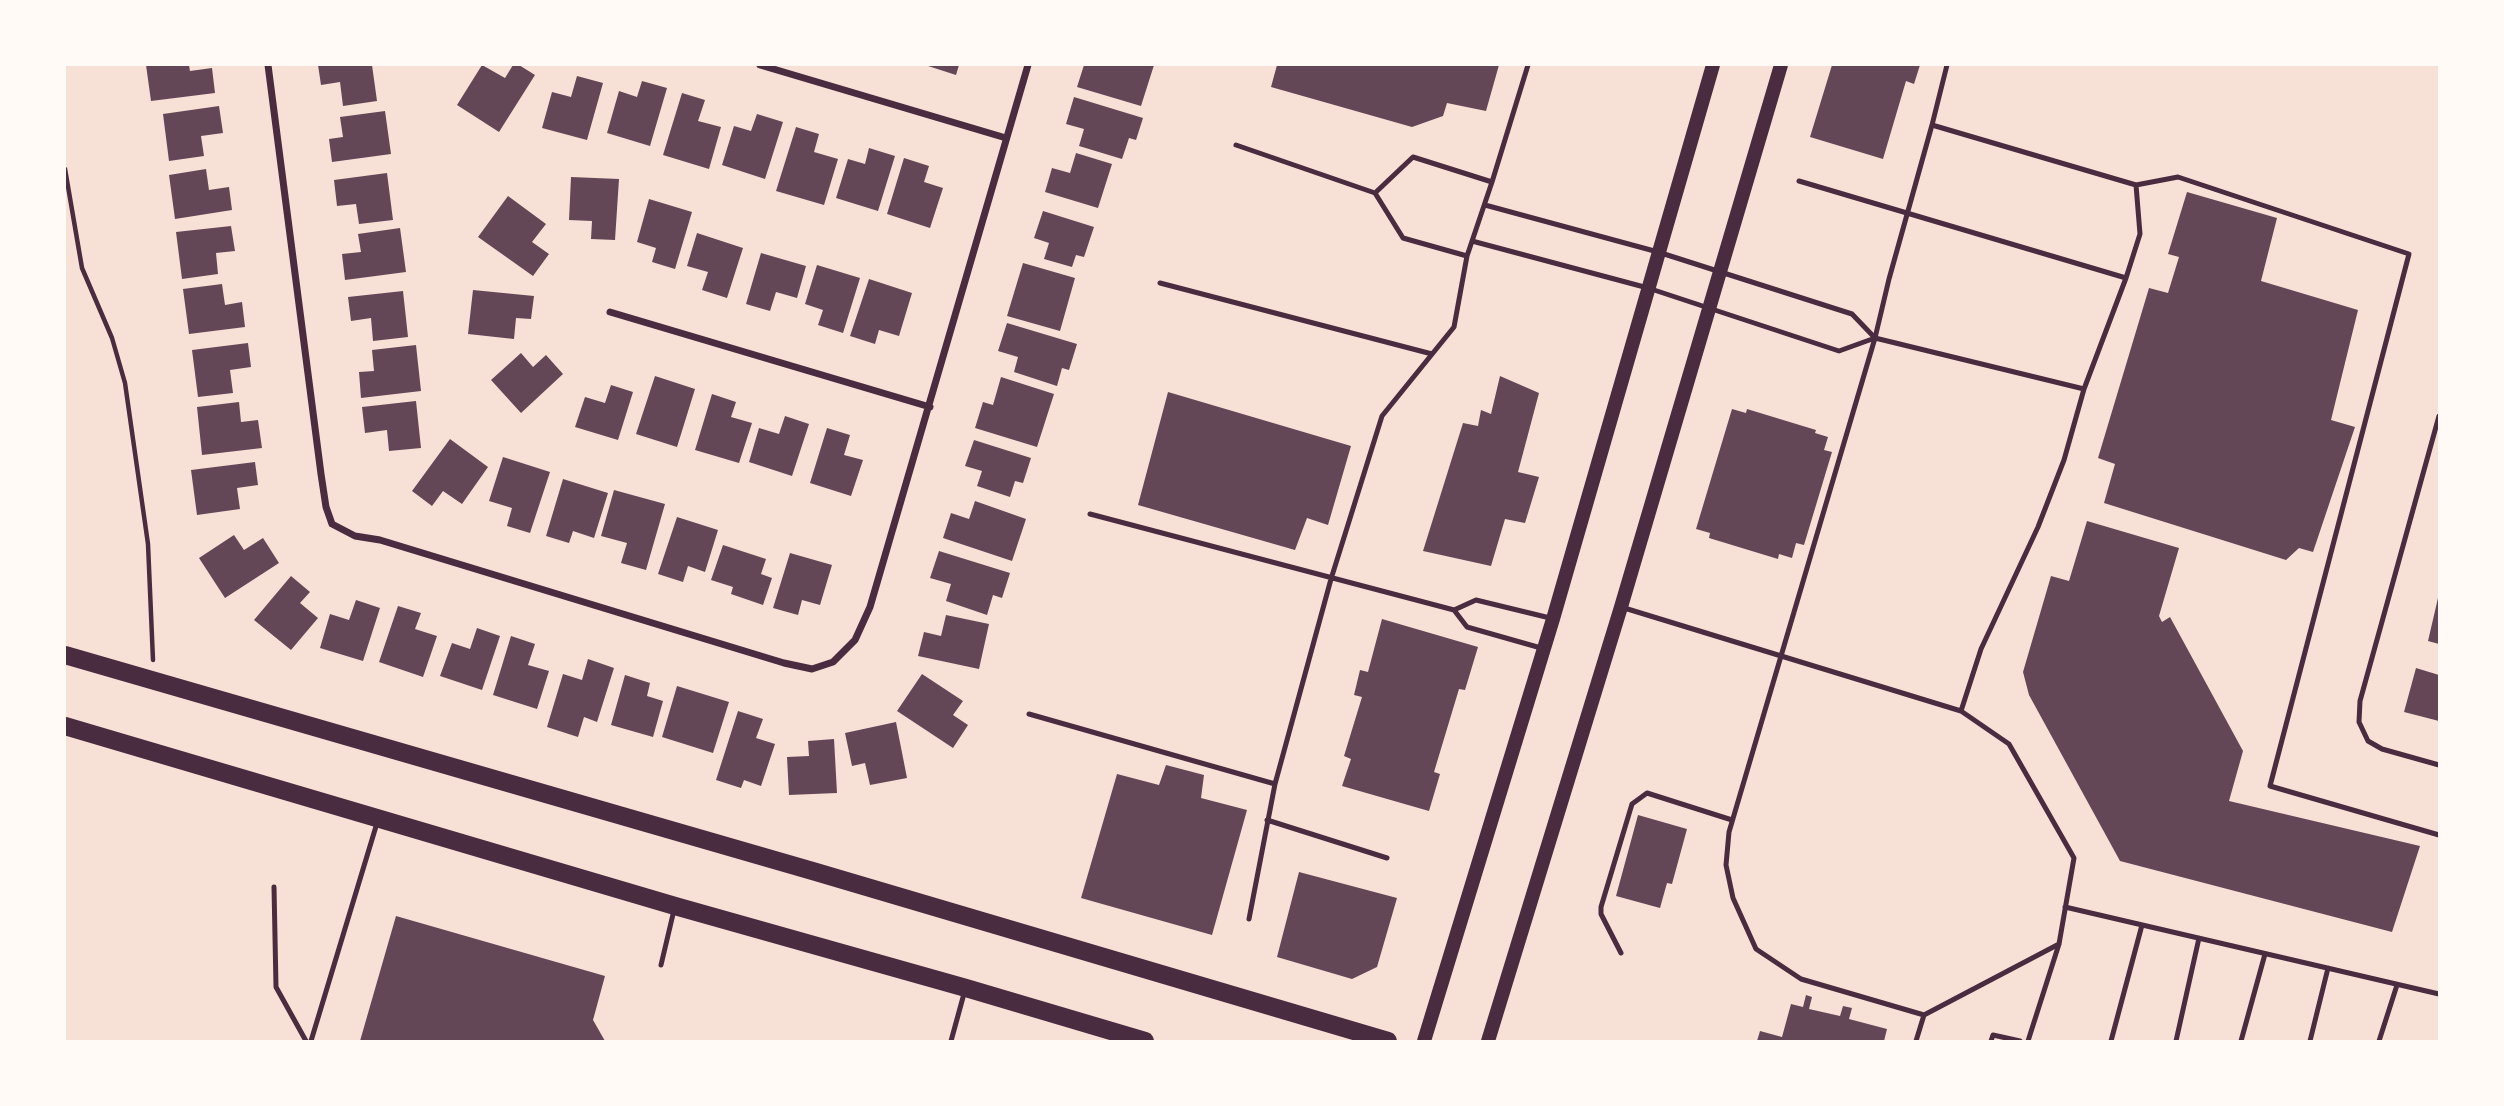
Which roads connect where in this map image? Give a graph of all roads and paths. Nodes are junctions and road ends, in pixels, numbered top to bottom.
1 (268, 65) edge
2 (760, 65) edge
3 (1028, 65) edge
4 (1528, 65) edge
5 (1713, 65) edge
6 (1781, 65) edge
7 (1947, 65) edge
8 (1931, 125) junction
9 (1006, 138) junction
10 (1236, 145) dead end
11 (65, 169) edge
12 (1799, 181) dead end
13 (1492, 182) junction
14 (2136, 185) junction
15 (1375, 193) junction
16 (1485, 205) junction
17 (1907, 214) junction
18 (1472, 241) junction
19 (1658, 253) junction
20 (1467, 256) junction
21 (1720, 273) junction
22 (2126, 278) junction
23 (1160, 282) dead end
24 (1648, 288) junction
25 (1709, 310) junction
26 (610, 312) dead end
27 (1875, 338) junction
28 (1432, 354) junction
29 (2084, 389) junction
30 (930, 407) junction
31 (2439, 416) edge
32 (2437, 435) edge
33 (1090, 514) dead end
34 (1331, 579) junction
35 (1621, 607) junction
36 (1454, 610) junction
37 (1553, 619) junction
38 (1544, 649) junction
39 (65, 655) edge
40 (1782, 656) junction
41 (154, 680) junction
42 (1961, 711) junction
43 (1029, 714) dead end
44 (65, 726) edge
45 (2439, 765) edge
46 (1275, 784) junction
47 (378, 818) junction
48 (1267, 820) junction
49 (1732, 820) junction
50 (2439, 835) edge
51 (1387, 858) dead end
52 (274, 887) dead end
53 (675, 906) junction
54 (2065, 907) junction
55 (1249, 919) dead end
56 (2142, 925) junction
57 (2199, 939) junction
58 (2059, 944) junction
59 (1621, 953) dead end
60 (2264, 954) junction
61 (661, 965) dead end
62 (2328, 968) junction
63 (2397, 985) junction
64 (966, 988) junction
65 (2439, 994) edge
66 (1924, 1015) junction
67 (308, 1041) edge
68 (951, 1041) edge
69 (1145, 1041) edge
70 (1388, 1041) edge
71 (1424, 1041) edge
72 (1488, 1041) edge
73 (1916, 1041) edge
74 (1991, 1041) edge
75 (2020, 1041) edge
76 (2028, 1041) edge
77 (2110, 1041) edge
78 (2176, 1041) edge
79 (2241, 1041) edge
80 (2310, 1041) edge
81 (2379, 1041) edge

1 - 30 street
2 - 9 street
3 - 9 street
4 - 13 lane
5 - 19 main road
6 - 21 main road
7 - 8 lane
8 - 14 lane
8 - 17 lane
9 - 30 street
10 - 15 lane
11 - 41 path
12 - 17 lane
13 - 15 lane
13 - 16 lane
14 - 22 lane
14 - 50 lane
15 - 20 lane
16 - 18 lane
16 - 19 lane
17 - 22 lane
17 - 27 lane
18 - 20 lane
18 - 24 lane
19 - 21 lane
19 - 24 main road
20 - 28 lane
21 - 25 main road
21 - 27 lane
22 - 29 lane
23 - 28 lane
24 - 25 lane
24 - 37 main road
25 - 27 lane
25 - 35 main road
26 - 30 street
27 - 29 lane
27 - 40 lane
28 - 34 lane
29 - 42 lane
31 - 32 lane
32 - 45 lane
33 - 34 lane
34 - 36 lane
34 - 46 lane
35 - 40 lane
35 - 72 main road
36 - 37 lane
36 - 38 lane
37 - 38 main road
38 - 71 main road
39 - 41 main road
40 - 42 lane
40 - 49 lane
41 - 70 main road
42 - 54 lane
43 - 46 lane
44 - 47 main road
46 - 48 lane
47 - 53 main road
47 - 67 lane
48 - 51 lane
48 - 55 lane
49 - 59 lane
49 - 66 lane
52 - 67 lane
53 - 61 lane
53 - 64 main road
54 - 56 lane
54 - 58 lane
56 - 57 lane
56 - 77 lane
57 - 60 lane
57 - 78 lane
58 - 66 lane
58 - 76 lane
60 - 62 lane
60 - 79 lane
62 - 63 lane
62 - 80 lane
63 - 65 lane
63 - 81 lane
64 - 68 lane
64 - 69 main road
66 - 73 lane
74 - 75 lane

